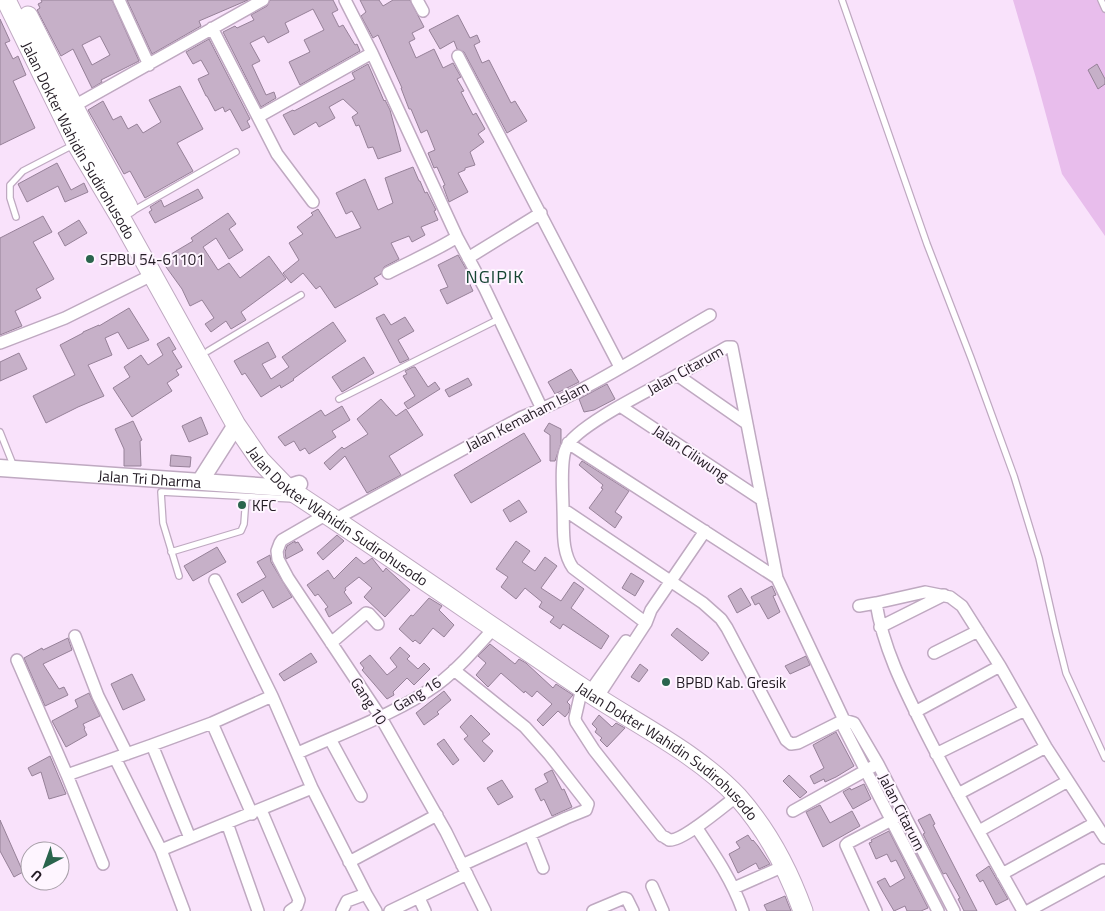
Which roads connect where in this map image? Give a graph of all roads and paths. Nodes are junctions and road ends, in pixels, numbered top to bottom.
1 (6, 0) edge
2 (20, 0) edge
3 (119, 0) edge
4 (263, 0) edge
5 (345, 0) edge
6 (417, 0) edge
7 (842, 0) edge
8 (1101, 0) edge
9 (1105, 9) edge
10 (423, 12) dead end
11 (212, 28) junction
12 (372, 53) junction
13 (458, 56) dead end
14 (148, 65) junction
15 (74, 106) junction
16 (258, 117) junction
17 (76, 143) junction
18 (236, 152) dead end
19 (313, 202) dead end
20 (131, 212) junction
21 (541, 213) junction
22 (16, 217) dead end
23 (457, 237) junction
24 (468, 258) junction
25 (388, 273) dead end
26 (152, 275) junction
27 (302, 295) dead end
28 (710, 314) dead end
29 (499, 319) junction
30 (0, 343) edge
31 (208, 351) junction
32 (620, 367) junction
33 (677, 375) junction
34 (339, 399) dead end
35 (620, 406) junction
36 (542, 409) junction
37 (240, 421) junction
38 (746, 423) junction
39 (0, 432) edge
40 (568, 443) junction
41 (7, 468) edge
42 (201, 487) junction
43 (296, 490) junction
44 (246, 497) junction
45 (762, 500) junction
46 (563, 509) junction
47 (335, 514) junction
48 (705, 531) junction
49 (171, 552) junction
50 (179, 576) dead end
51 (777, 578) junction
52 (215, 580) dead end
53 (672, 581) junction
54 (944, 595) junction
55 (876, 603) junction
56 (860, 606) dead end
57 (645, 619) junction
58 (378, 624) dead end
59 (880, 626) junction
60 (495, 628) junction
61 (978, 631) junction
62 (75, 636) dead end
63 (330, 643) junction
64 (934, 653) dead end
65 (17, 660) dead end
66 (1000, 666) junction
67 (454, 670) junction
68 (594, 690) junction
69 (272, 696) junction
70 (1025, 710) junction
71 (916, 712) junction
72 (380, 716) junction
73 (844, 720) junction
74 (212, 723) junction
75 (330, 739) junction
76 (152, 745) junction
77 (1046, 747) junction
78 (298, 753) junction
79 (127, 754) junction
80 (936, 754) junction
81 (115, 758) junction
82 (1105, 758) edge
83 (878, 764) junction
84 (866, 770) junction
85 (67, 775) junction
86 (1068, 781) junction
87 (312, 788) junction
88 (958, 794) junction
89 (361, 796) dead end
90 (737, 796) junction
91 (792, 811) dead end
92 (257, 812) junction
93 (437, 815) junction
94 (898, 817) junction
95 (227, 823) junction
96 (1095, 823) junction
97 (696, 827) junction
98 (979, 831) junction
99 (530, 834) junction
100 (190, 838) junction
101 (1105, 838) edge
102 (160, 850) junction
103 (349, 862) junction
104 (103, 864) dead end
105 (784, 866) junction
106 (543, 868) dead end
107 (465, 870) junction
108 (1104, 870) edge
109 (1002, 874) junction
110 (652, 886) dead end
111 (734, 888) junction
112 (366, 894) junction
113 (419, 898) junction
114 (184, 911) edge
115 (258, 911) edge
116 (290, 911) edge
117 (342, 911) edge
118 (376, 911) edge
119 (390, 911) edge
120 (425, 911) edge
121 (485, 911) edge
122 (593, 911) edge
123 (633, 911) edge
124 (663, 911) edge
125 (743, 911) edge
126 (803, 911) edge
127 (814, 911) edge
128 (876, 911) edge
129 (938, 911) edge
130 (954, 911) edge
131 (1023, 911) edge
132 (1028, 911) edge

1 - 17 highway, Jalan Dokter Wahidin Sudirohusodo
2 - 15 highway, Jalan Dokter Wahidin Sudirohusodo
3 - 14 street
4 - 11 street
5 - 12 street
6 - 10 street
7 - 82 lane
8 - 9 lane
11 - 14 street
11 - 16 street
12 - 16 street
12 - 23 street
13 - 21 street
14 - 15 street
15 - 20 highway, Jalan Dokter Wahidin Sudirohusodo
16 - 19 street
17 - 22 lane
17 - 26 highway, Jalan Dokter Wahidin Sudirohusodo
18 - 20 lane
20 - 31 highway, Jalan Dokter Wahidin Sudirohusodo
21 - 24 street
21 - 32 street
23 - 24 street
23 - 25 street
24 - 29 street
26 - 30 street
26 - 37 highway, Jalan Dokter Wahidin Sudirohusodo
27 - 31 lane
28 - 32 street, Jalan Kemaham Islam
29 - 34 lane
29 - 36 street
31 - 37 highway, Jalan Dokter Wahidin Sudirohusodo
32 - 36 street, Jalan Kemaham Islam
33 - 35 street, Jalan Citarum
33 - 38 street
33 - 38 street, Jalan Citarum
35 - 40 street, Jalan Citarum
35 - 45 street, Jalan Ciliwung
36 - 47 street, Jalan Kemaham Islam
37 - 42 main road
37 - 43 highway, Jalan Dokter Wahidin Sudirohusodo
38 - 45 street, Jalan Citarum
39 - 41 lane
40 - 46 street
40 - 48 street
41 - 42 main road, Jalan Tri Dharma
42 - 43 main road, Jalan Tri Dharma
42 - 44 lane
42 - 49 lane
43 - 44 lane
43 - 47 highway, Jalan Dokter Wahidin Sudirohusodo
44 - 49 lane
45 - 51 street, Jalan Citarum
46 - 53 street
46 - 57 street
47 - 60 highway, Jalan Dokter Wahidin Sudirohusodo
47 - 63 street, Gang 10
47 - 68 highway, Jalan Dokter Wahidin Sudirohusodo
48 - 51 street
48 - 53 street
49 - 50 lane
51 - 73 street, Jalan Citarum
52 - 69 street
53 - 57 street
53 - 73 street
54 - 55 street
54 - 59 street
54 - 61 street
55 - 56 street
55 - 59 street
57 - 68 street
58 - 63 street
59 - 71 street
60 - 67 street, Gang 16
60 - 68 highway, Jalan Dokter Wahidin Sudirohusodo
61 - 64 street
61 - 66 street
62 - 79 street
63 - 72 street, Gang 10
65 - 85 street
66 - 70 street
66 - 71 street
67 - 72 street, Gang 16
67 - 99 street
68 - 90 highway, Jalan Dokter Wahidin Sudirohusodo
68 - 97 street
68 - 127 highway, Jalan Dokter Wahidin Sudirohusodo
69 - 74 street
69 - 78 street
70 - 77 street
70 - 80 street
71 - 80 street
72 - 75 street, Gang 16
72 - 93 street, Gang 10
73 - 83 street, Jalan Citarum
73 - 84 street, Jalan Citarum
74 - 76 street
74 - 92 street
75 - 78 street, Gang 16
75 - 89 street
76 - 79 street
76 - 100 street
77 - 86 street
77 - 88 street
78 - 87 street
79 - 81 street
80 - 88 street
81 - 85 street
81 - 102 street
83 - 84 street
83 - 94 street, Jalan Citarum
84 - 91 street
84 - 94 street, Jalan Citarum
85 - 104 street
86 - 96 street
86 - 98 street
87 - 92 street
87 - 103 street
88 - 98 street
90 - 97 street
90 - 105 highway, Jalan Dokter Wahidin Sudirohusodo
92 - 95 street
92 - 116 street
93 - 103 street
93 - 107 street, Gang 10
94 - 128 street
94 - 129 street, Jalan Citarum
94 - 130 street, Jalan Citarum
95 - 100 street
95 - 115 street
96 - 101 street
96 - 109 street
97 - 111 street
98 - 109 street
99 - 106 street
99 - 107 street
100 - 102 street
102 - 114 street
103 - 112 street
105 - 111 street
105 - 126 highway, Jalan Dokter Wahidin Sudirohusodo
107 - 113 street
107 - 121 street, Gang 10
108 - 132 street
109 - 131 street
110 - 124 street
111 - 125 street
112 - 117 street
112 - 118 street
113 - 119 street
113 - 120 street
122 - 123 street

